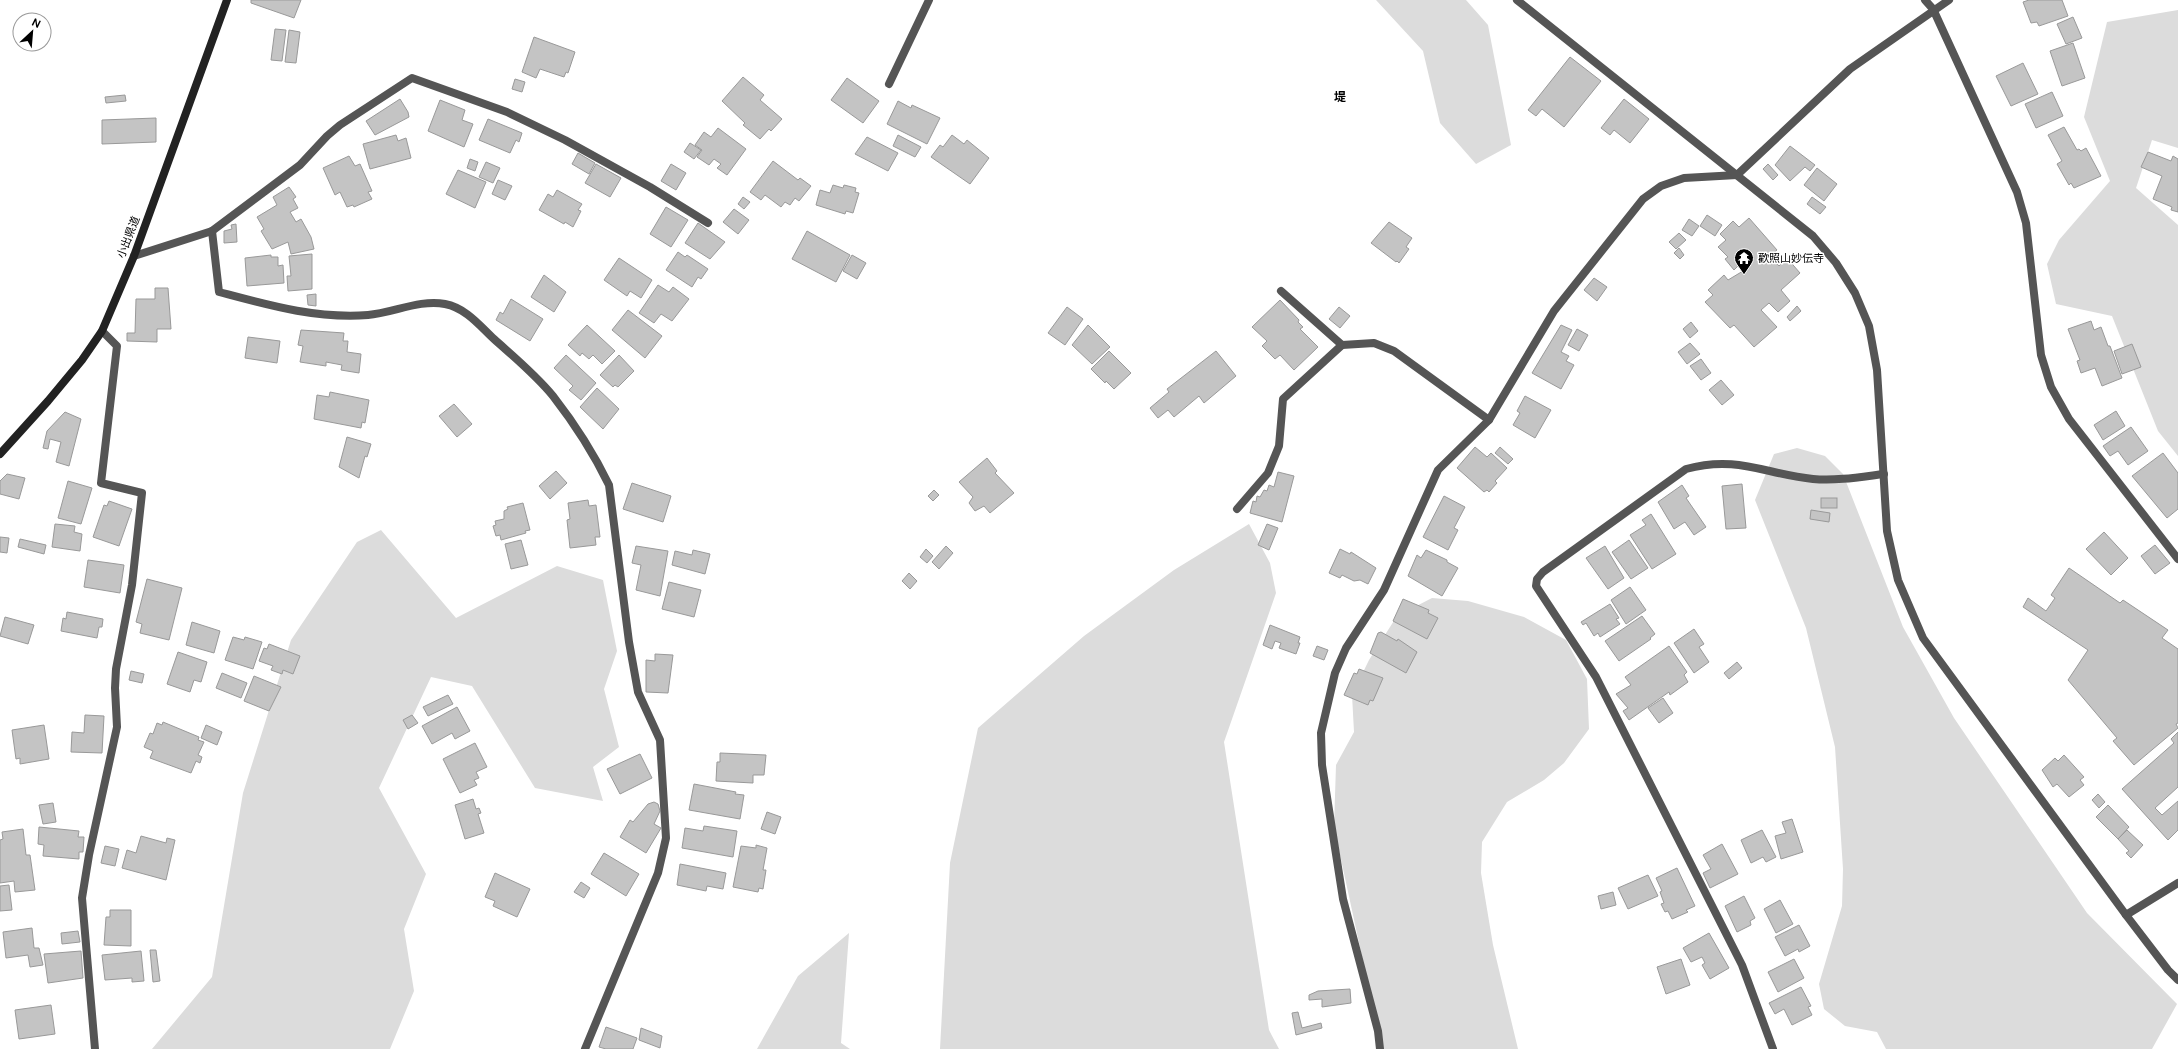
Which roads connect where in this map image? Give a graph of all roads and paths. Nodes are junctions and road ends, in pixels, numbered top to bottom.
1 (227, 0) edge
2 (929, 0) edge
3 (1517, 0) edge
4 (1925, 0) edge
5 (1949, 0) edge
6 (1934, 9) junction
7 (889, 84) dead end
8 (1738, 175) junction
9 (708, 222) dead end
10 (212, 231) junction
11 (134, 256) junction
12 (1281, 291) dead end
13 (102, 331) junction
14 (1342, 345) junction
15 (1490, 420) junction
16 (0, 454) edge
17 (1884, 474) junction
18 (1237, 509) dead end
19 (2178, 559) edge
20 (2178, 883) edge
21 (2126, 915) junction
22 (2178, 980) edge
23 (95, 1049) edge
24 (585, 1049) edge
25 (1380, 1049) edge
26 (1773, 1049) edge

1 - 11 main road, 小出県道
2 - 7 street
3 - 8 street
4 - 6 street
5 - 6 street
6 - 8 street
6 - 19 street
8 - 15 street
8 - 17 street
9 - 10 street
10 - 11 street
10 - 24 street
11 - 13 main road, 小出県道
12 - 14 street
13 - 16 main road, 小出県道
13 - 23 street
14 - 15 street
14 - 18 street
15 - 25 street
17 - 21 street
17 - 26 street
20 - 21 street
21 - 22 street

